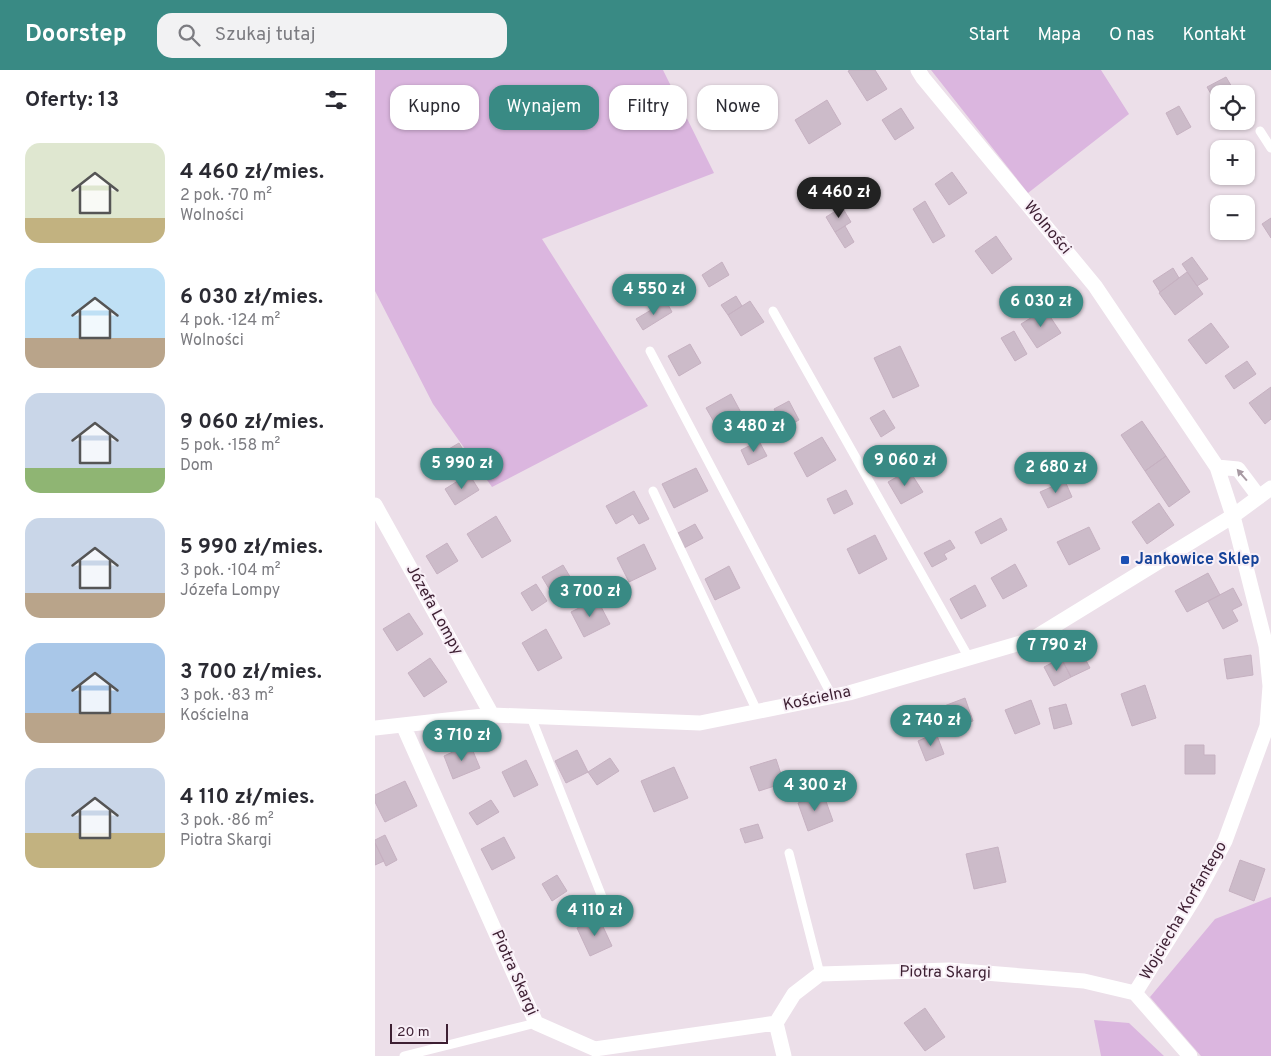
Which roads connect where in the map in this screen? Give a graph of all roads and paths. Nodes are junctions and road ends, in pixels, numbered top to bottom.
1 (918, 70) edge
2 (1260, 132) dead end
3 (1271, 148) edge
4 (773, 311) dead end
5 (650, 351) dead end
6 (1217, 467) junction
7 (653, 491) dead end
8 (1265, 493) edge
9 (375, 505) edge
10 (1233, 516) junction
11 (969, 658) junction
12 (832, 696) junction
13 (757, 711) junction
14 (492, 715) junction
15 (531, 717) junction
16 (403, 725) junction
17 (375, 728) edge
18 (789, 853) dead end
19 (604, 902) dead end
20 (820, 974) junction
21 (1135, 993) junction
22 (536, 1023) junction
23 (776, 1023) junction
24 (404, 1056) edge
25 (784, 1056) edge
26 (1190, 1056) edge

1 - 6 street, Wolności
2 - 3 lane
4 - 11 lane
5 - 12 lane
8 -> 6 street
6 - 10 street, Wolności
7 - 13 lane
8 - 10 street, Kościelna
9 - 14 street, Józefa Lompy
10 - 11 street, Kościelna
10 - 21 street, Wojciecha Korfantego
11 - 12 street, Kościelna
12 - 13 street, Kościelna
13 - 15 street, Kościelna
14 - 15 street, Kościelna
14 - 16 street, Kościelna
15 - 19 lane
16 - 17 street, Kościelna
16 - 22 street, Piotra Skargi
18 - 20 lane
20 - 21 street, Piotra Skargi
20 - 23 street
21 - 26 street, Wojciecha Korfantego
22 - 23 street, Piotra Skargi
22 - 24 lane
23 - 25 street

